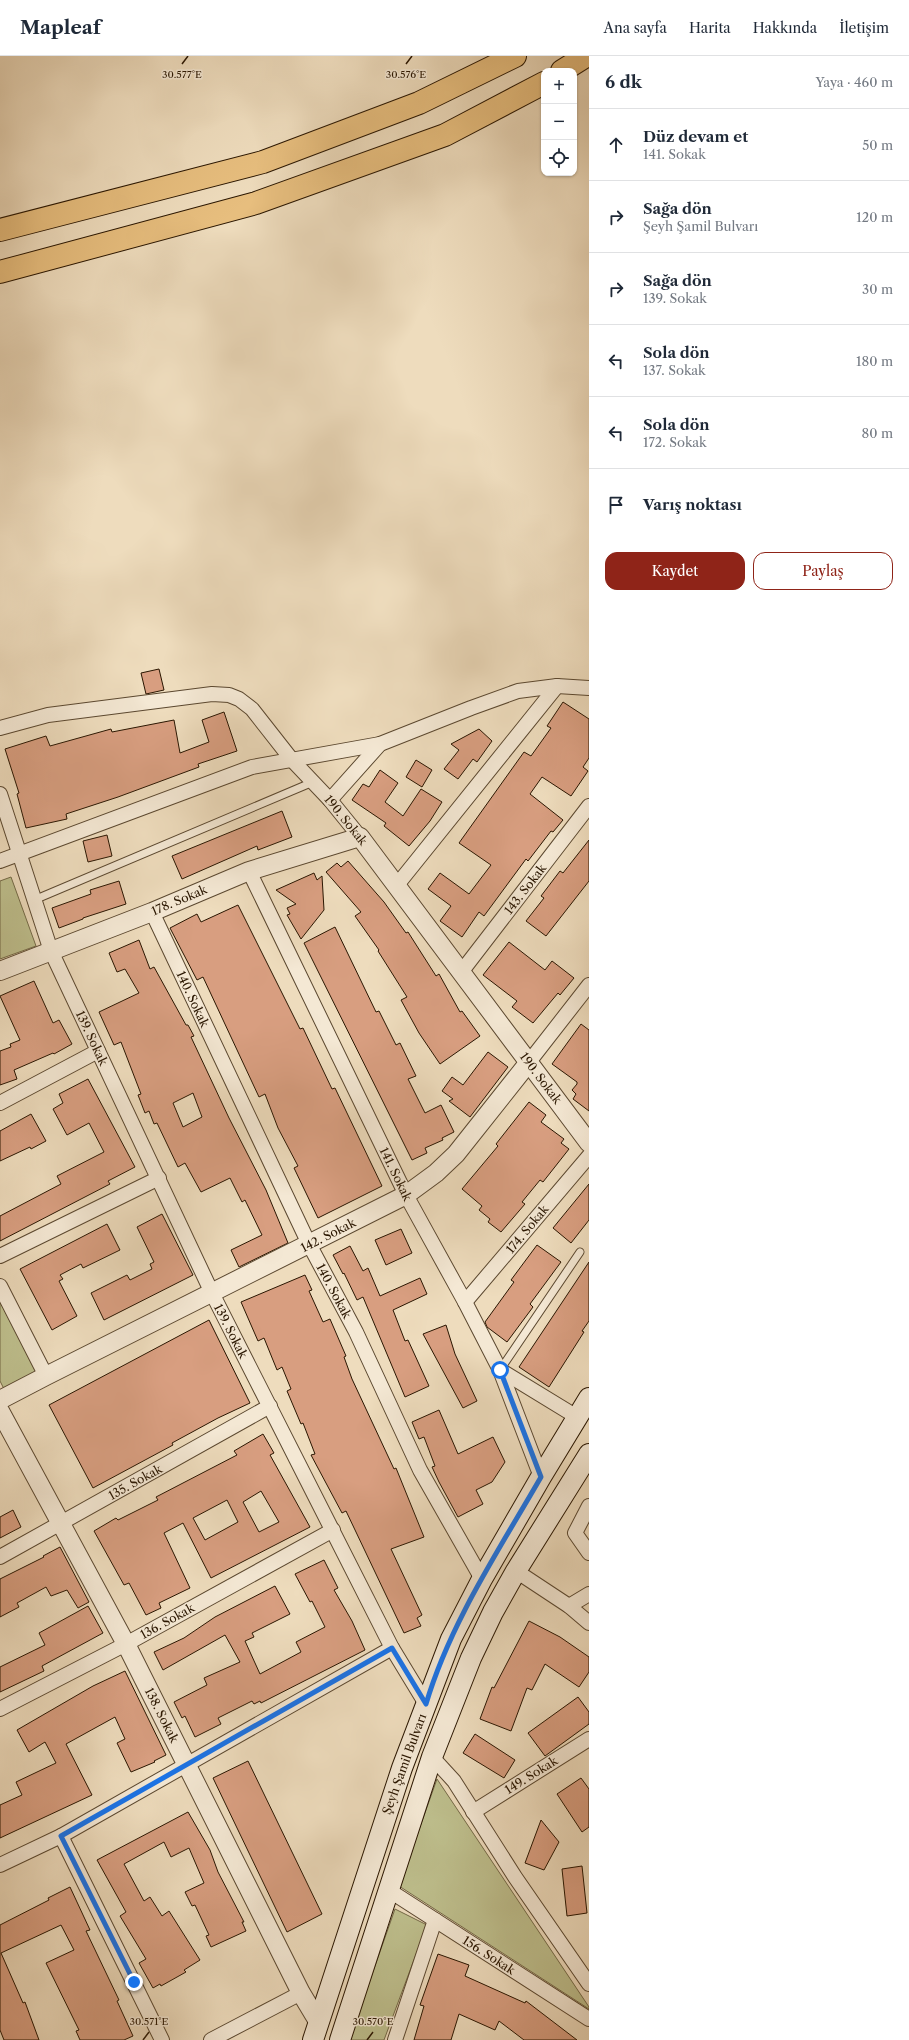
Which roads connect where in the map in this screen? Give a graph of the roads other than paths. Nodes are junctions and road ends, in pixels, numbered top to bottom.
1 (515, 56) edge
2 (586, 56) edge
3 (567, 68) edge
4 (541, 85) edge
5 (0, 230) edge
6 (0, 272) edge
7 (557, 686) junction
8 (589, 688) edge
9 (0, 728) edge
10 (380, 744) junction
11 (292, 760) junction
12 (313, 782) junction
13 (0, 794) edge
14 (330, 800) junction
15 (589, 806) edge
16 (360, 837) junction
17 (18, 854) junction
18 (0, 861) edge
19 (249, 871) junction
20 (397, 885) junction
21 (34, 900) junction
22 (152, 912) junction
23 (51, 951) junction
24 (0, 971) edge
25 (462, 971) junction
26 (589, 985) edge
27 (98, 1050) junction
28 (530, 1062) junction
29 (0, 1103) edge
30 (589, 1143) edge
31 (589, 1156) edge
32 (159, 1178) junction
33 (406, 1195) junction
34 (309, 1244) junction
35 (580, 1252) dead end
36 (0, 1256) edge
37 (0, 1286) edge
38 (212, 1293) junction
39 (465, 1302) junction
40 (500, 1370) junction
41 (46, 1376) junction
42 (589, 1398) edge
43 (0, 1400) edge
44 (270, 1406) junction
45 (0, 1411) edge
46 (577, 1417) junction
47 (589, 1454) edge
48 (541, 1477) junction
49 (589, 1506) edge
50 (61, 1523) junction
51 (333, 1530) junction
52 (589, 1553) edge
53 (0, 1557) edge
54 (516, 1571) junction
55 (482, 1579) junction
56 (589, 1594) edge
57 (569, 1606) junction
58 (589, 1623) edge
59 (126, 1644) junction
60 (392, 1648) junction
61 (426, 1704) junction
62 (0, 1709) edge
63 (587, 1745) edge
64 (432, 1757) junction
65 (187, 1764) junction
66 (473, 1812) junction
67 (61, 1836) junction
68 (0, 1865) edge
69 (390, 1891) junction
70 (435, 1920) junction
71 (589, 1984) edge
72 (302, 1994) junction
73 (589, 2018) edge
74 (316, 2031) edge
75 (162, 2040) edge
76 (211, 2040) edge
77 (340, 2040) edge
78 (395, 2040) edge

1 - 5 highway
2 - 3 highway
4 - 6 highway
7 - 8 street
7 - 10 street
7 - 20 street
9 - 11 street, 190. Sokak
10 - 11 street
10 - 14 street
11 - 12 street, 190. Sokak
11 - 17 street
12 - 14 street, 190. Sokak
12 - 21 lane
13 - 17 street, 139. Sokak
14 - 16 street, 190. Sokak
15 - 25 street, 143. Sokak
16 - 19 street, 178. Sokak
16 - 20 street, 190. Sokak
17 - 18 street
17 - 21 street, 139. Sokak
19 - 22 street, 178. Sokak
19 - 33 street, 141. Sokak
20 - 25 street, 190. Sokak
21 - 23 street, 139. Sokak
22 - 23 street, 178. Sokak
22 - 34 street, 140. Sokak
23 - 24 street, 178. Sokak
23 - 27 street, 139. Sokak
25 - 28 street, 190. Sokak
26 - 28 street, 142. Sokak
27 - 29 street
27 - 32 street, 139. Sokak
28 - 30 street, 190. Sokak
28 - 33 street, 142. Sokak
31 - 39 street, 174. Sokak
32 - 36 street
32 - 38 street, 139. Sokak
33 - 34 street, 142. Sokak
33 - 39 street, 141. Sokak
34 - 38 street, 142. Sokak
34 - 55 street, 140. Sokak
35 - 40 lane
37 - 41 street
38 - 41 street, 142. Sokak
38 - 44 street, 139. Sokak
39 - 40 street, 141. Sokak
40 - 46 street
40 - 48 street, 141. Sokak
41 - 43 street, 142. Sokak
42 - 46 main road, Şeyh Şamil Bulvarı
44 - 50 street, 135. Sokak
44 - 51 street, 139. Sokak
45 - 50 street, 138. Sokak
46 - 48 main road, Şeyh Şamil Bulvarı
47 - 54 main road, Şeyh Şamil Bulvarı
48 - 55 main road, Şeyh Şamil Bulvarı
49 - 52 street
50 - 53 street, 135. Sokak
50 - 59 street, 138. Sokak
51 - 59 street, 136. Sokak
51 - 60 street, 139. Sokak
54 - 57 street
54 - 64 main road, Şeyh Şamil Bulvarı
55 - 61 main road, Şeyh Şamil Bulvarı
56 - 57 street
57 - 58 street
59 - 62 street, 136. Sokak
59 - 65 street, 138. Sokak
60 - 61 street, 139. Sokak
60 - 65 street
61 - 74 main road, Şeyh Şamil Bulvarı
63 - 66 street, 149. Sokak
64 - 66 street
64 - 69 main road, Şeyh Şamil Bulvarı
65 - 67 street
65 - 72 street, 138. Sokak
66 - 71 street
67 - 68 street
67 - 75 street
69 - 70 street, 156. Sokak
69 - 77 main road, Şeyh Şamil Bulvarı
70 - 73 street, 156. Sokak
70 - 78 street
72 - 74 street, 138. Sokak
72 - 76 street

